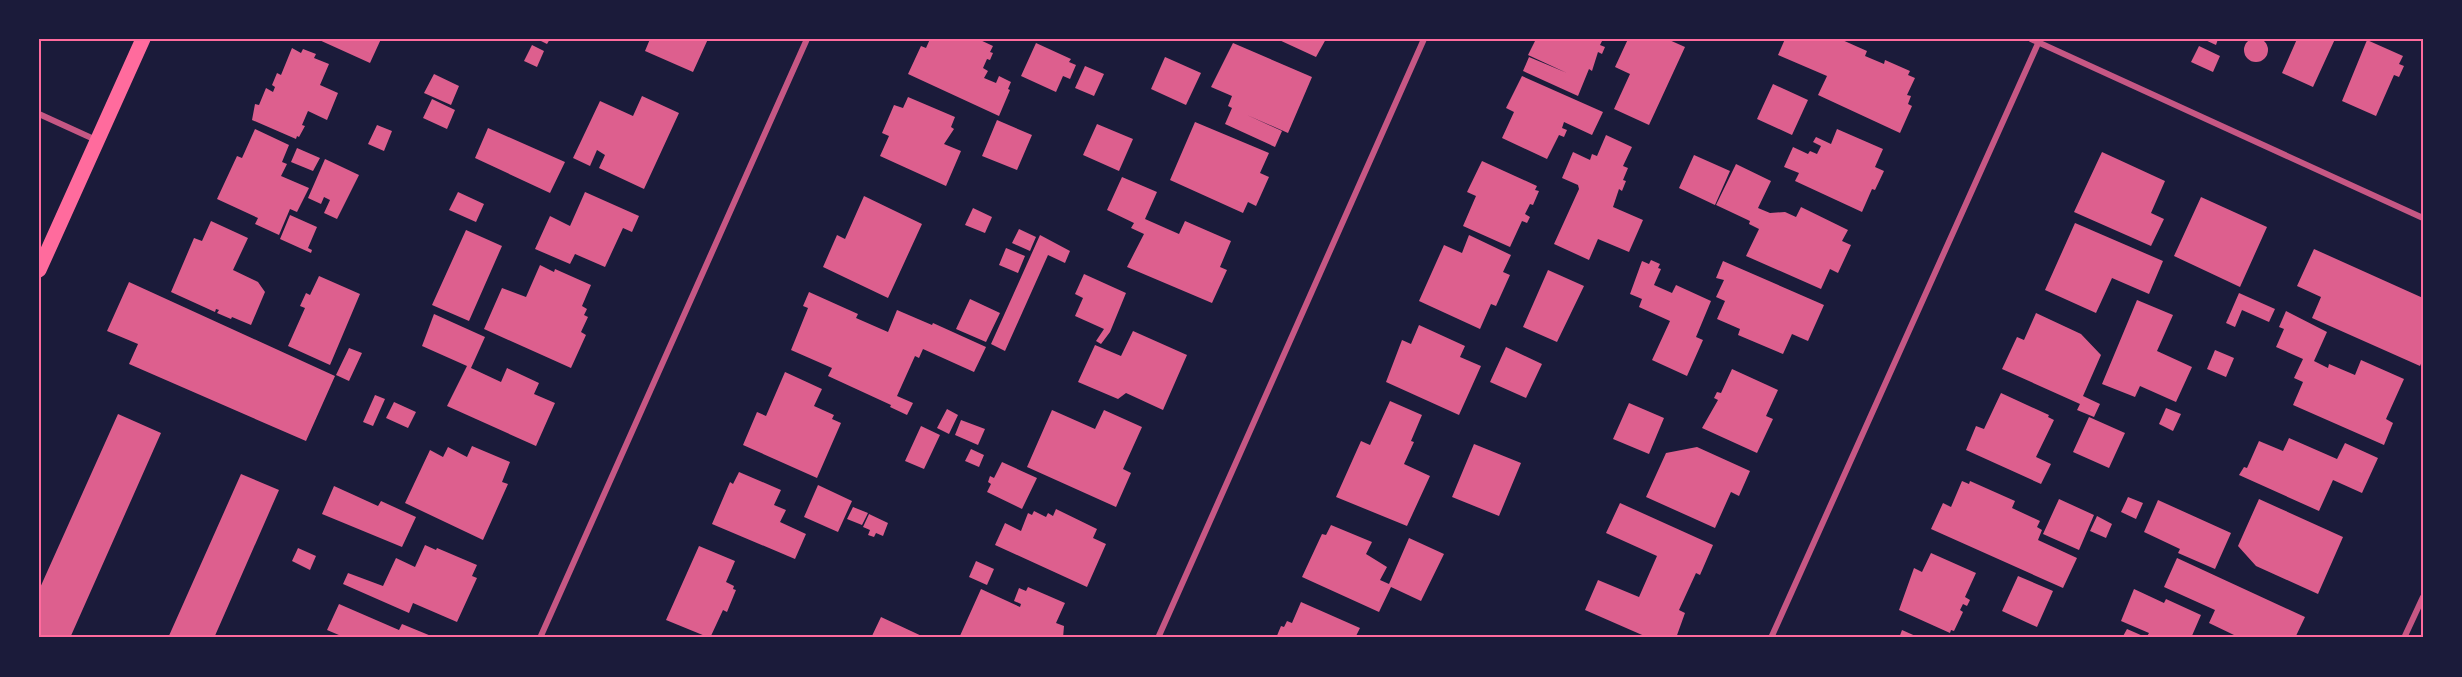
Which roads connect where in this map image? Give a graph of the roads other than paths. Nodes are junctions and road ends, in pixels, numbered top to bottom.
1 (143, 39) edge
2 (807, 39) edge
3 (1424, 39) edge
4 (2031, 39) edge
5 (2039, 41) edge
6 (39, 114) edge
7 (98, 141) junction
8 (2423, 218) edge
9 (39, 270) edge
10 (2423, 597) edge
11 (540, 638) edge
12 (1158, 638) edge
13 (1771, 638) edge
14 (2404, 638) edge

1 - 7 main road
2 - 11 street
3 - 12 street
4 - 5 street
5 - 8 street
5 - 13 street
6 - 7 street
7 - 9 main road
10 - 14 street

